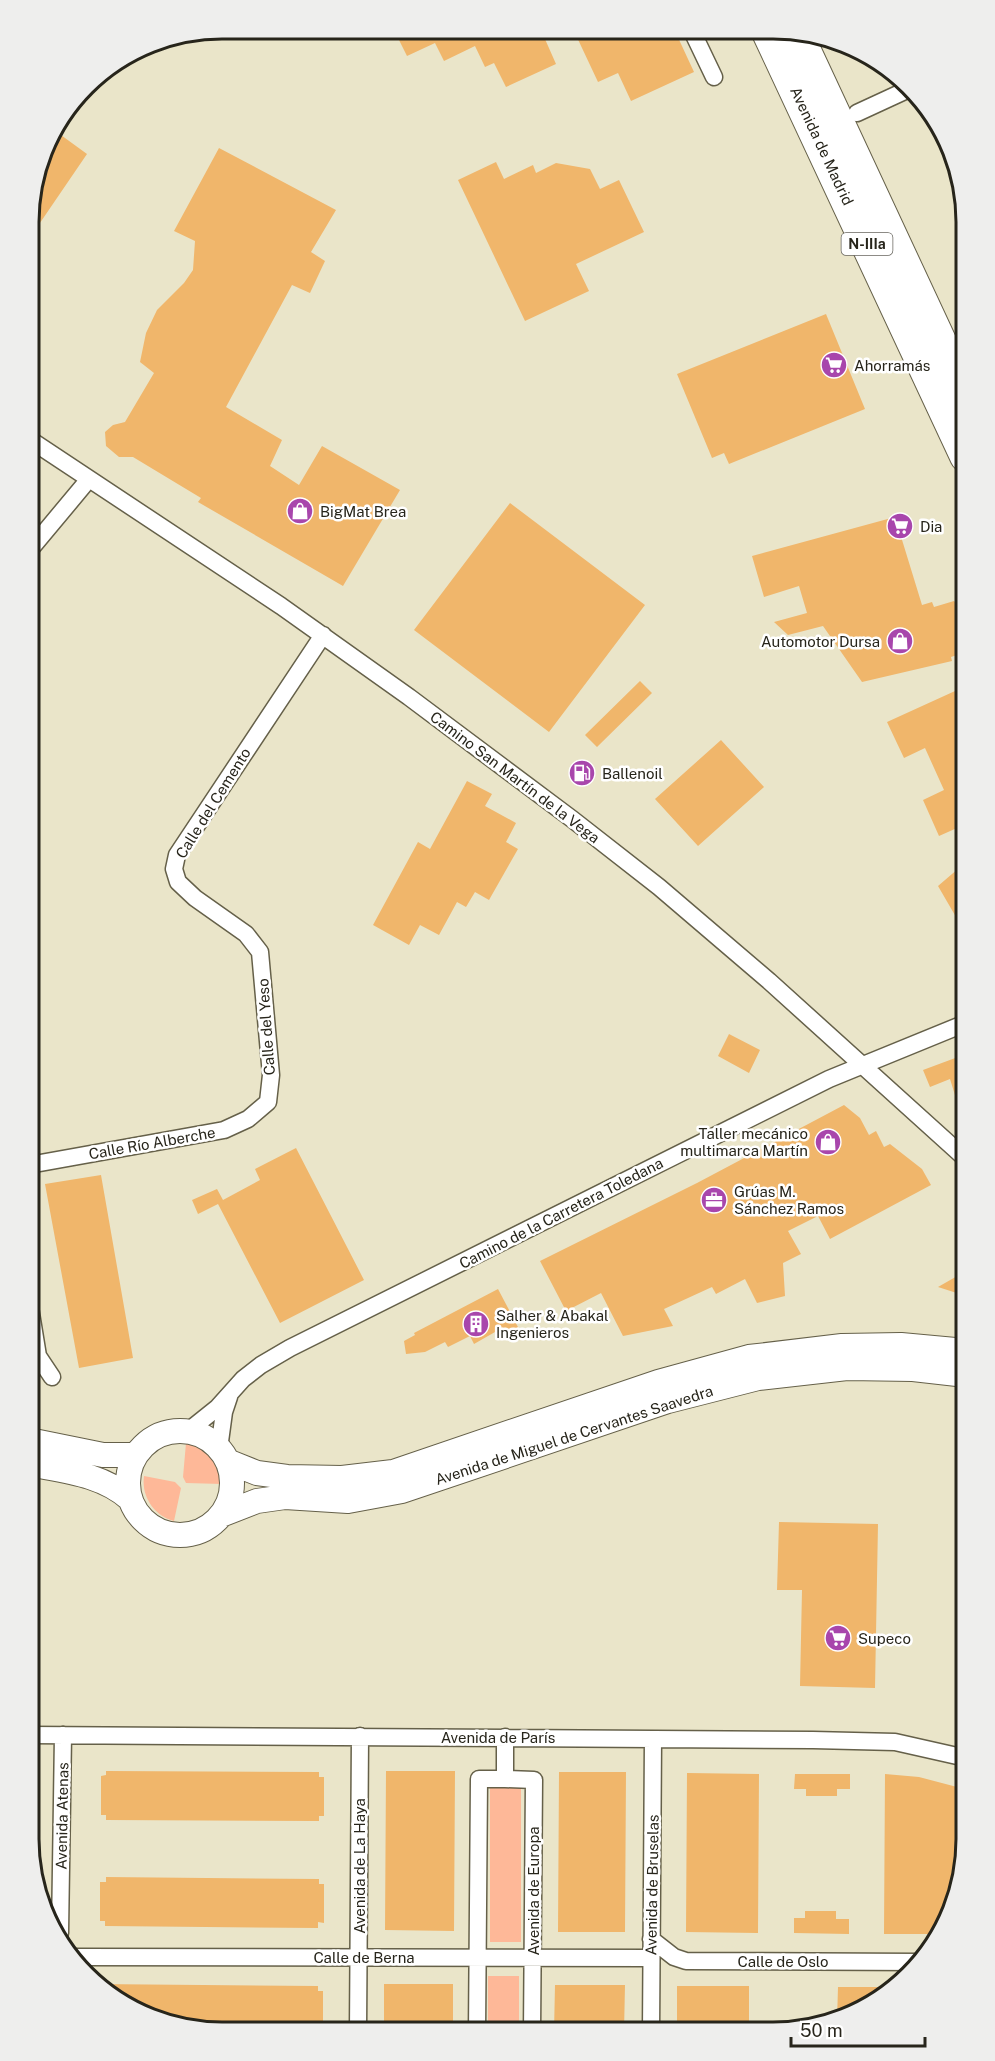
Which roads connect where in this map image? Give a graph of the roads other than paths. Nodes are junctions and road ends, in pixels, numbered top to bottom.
1 (695, 39) edge
2 (771, 39) edge
3 (801, 42) edge
4 (714, 77) dead end
5 (901, 92) edge
6 (857, 112) dead end
7 (956, 376) edge
8 (956, 435) edge
9 (39, 446) edge
10 (89, 479) junction
11 (39, 539) edge
12 (323, 635) junction
13 (260, 952) joint
14 (956, 1027) edge
15 (862, 1065) junction
16 (268, 1102) joint
17 (956, 1150) edge
18 (39, 1163) edge
19 (956, 1350) edge
20 (39, 1358) edge
21 (956, 1373) edge
22 (52, 1377) dead end
23 (231, 1391) junction
24 (187, 1432) junction
25 (39, 1442) edge
26 (136, 1455) junction
27 (223, 1455) junction
28 (39, 1466) edge
29 (130, 1499) junction
30 (221, 1515) junction
31 (39, 1735) edge
32 (63, 1735) junction
33 (360, 1736) junction
34 (505, 1737) junction
35 (653, 1739) junction
36 (956, 1756) edge
37 (505, 1779) junction
38 (60, 1924) edge
39 (651, 1939) junction
40 (83, 1957) edge
41 (358, 1957) junction
42 (477, 1957) junction
43 (533, 1958) junction
44 (651, 1958) junction
45 (908, 1962) edge
46 (358, 2022) edge
47 (477, 2022) edge
48 (532, 2022) edge
49 (651, 2022) edge

1 - 4 street
2 - 8 highway, Avenida de Madrid / N-IIIa
3 - 7 highway, Avenida de Madrid / N-IIIa
5 - 6 street
9 - 10 street, Camino San Martín de la Vega
10 - 11 street
10 - 12 street, Camino San Martín de la Vega
12 - 13 street, Calle del Cemento
12 - 15 street, Camino San Martín de la Vega
13 - 16 street, Calle del Yeso
14 - 15 street, Camino de la Carretera Toledana
15 - 17 street, Camino San Martín de la Vega
15 - 23 street, Camino de la Carretera Toledana
16 - 18 street, Calle Río Alberche
19 - 27 main road, Avenida de Miguel de Cervantes Saavedra
20 - 22 street
21 - 30 main road, Avenida de Miguel de Cervantes Saavedra
23 - 24 street, Camino de la Carretera Toledana
23 - 27 street
24 - 26 main road
24 - 27 main road
25 - 26 main road
26 - 29 main road
27 - 30 main road
28 - 29 main road
29 - 30 main road
31 - 32 street, Avenida de París
32 - 33 street, Avenida de París
32 - 38 street, Avenida Atenas
33 - 34 street, Avenida de París
33 - 41 street, Avenida de La Haya
34 - 35 street, Avenida de París
34 - 37 street
35 - 36 street, Avenida de París
35 - 39 street, Avenida de Bruselas
37 - 42 street, Avenida de Europa
37 - 43 street, Avenida de Europa
39 - 44 street, Avenida de Bruselas
39 - 45 street, Calle de Oslo
40 - 41 street, Calle de Berna
41 - 42 street, Calle de Berna
41 - 46 street, Avenida de La Haya
42 - 43 street, Calle de Berna
42 - 47 street, Avenida de Europa
43 - 44 street, Calle de Berna
43 - 48 street, Avenida de Europa
44 - 49 street, Avenida de Bruselas

